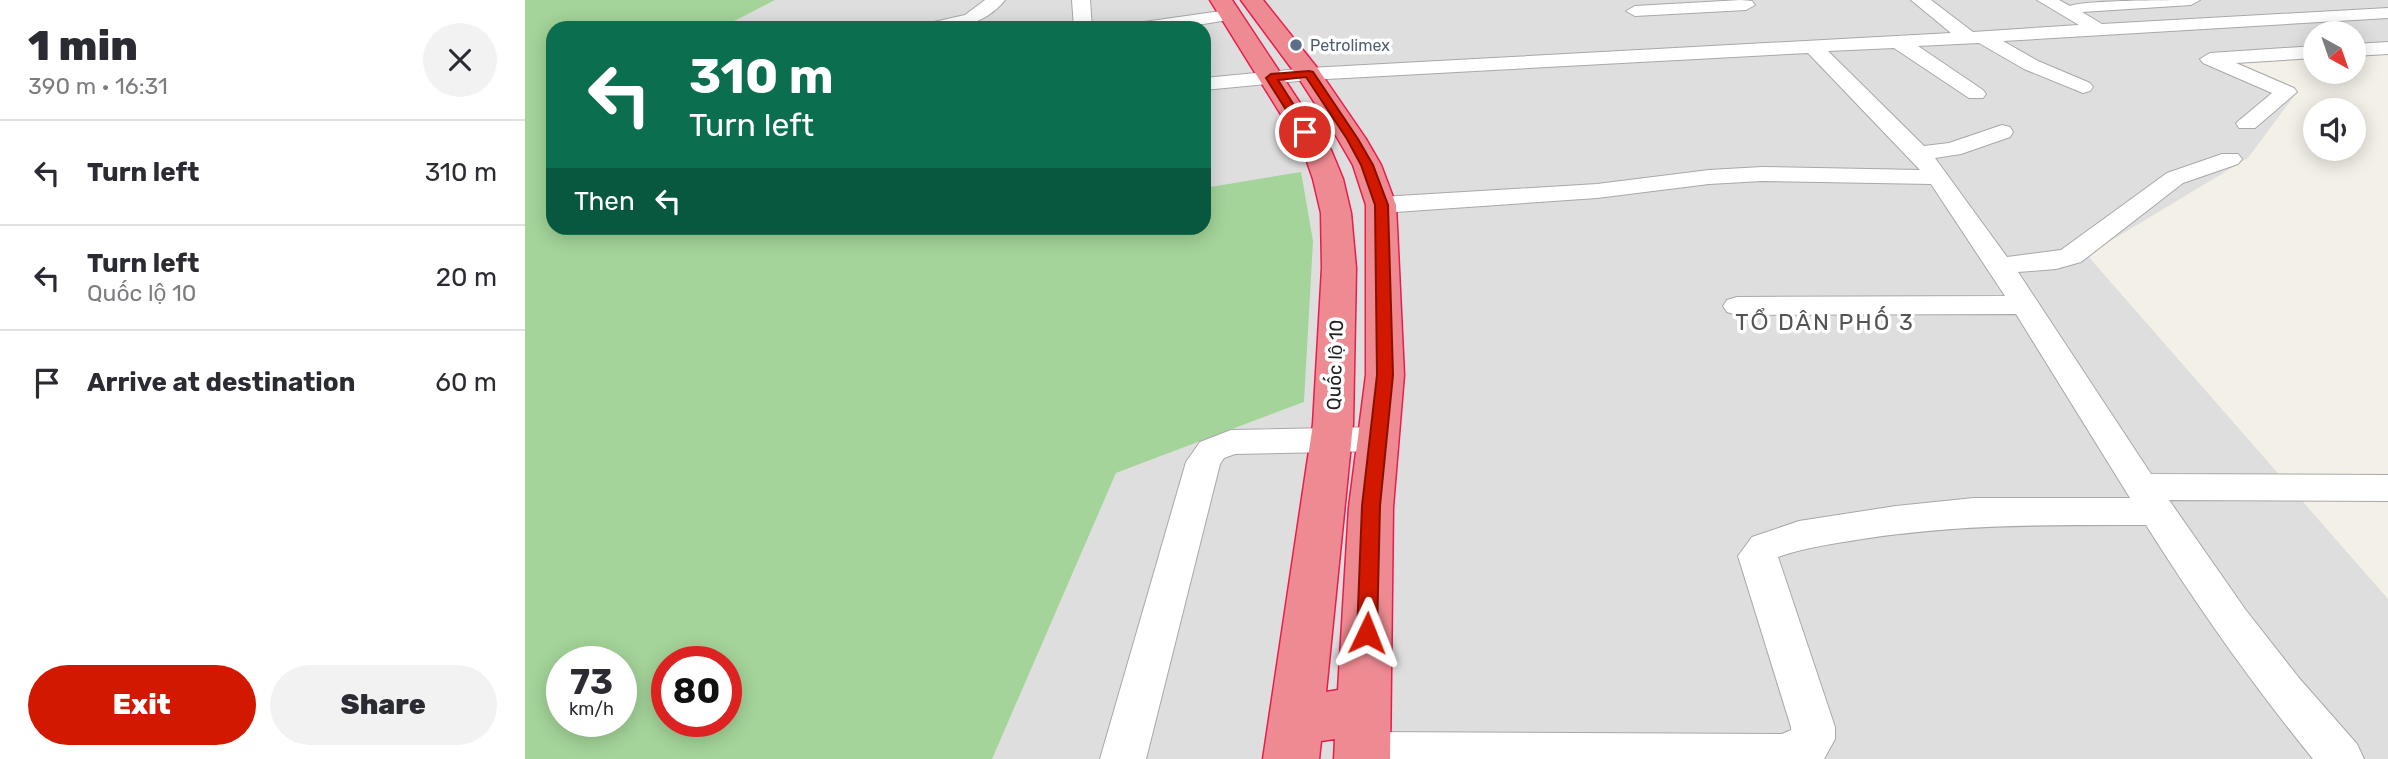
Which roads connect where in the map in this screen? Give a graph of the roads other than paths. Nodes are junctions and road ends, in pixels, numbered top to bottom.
1 (996, 0) edge
2 (1013, 0) edge
3 (1081, 0) edge
4 (1920, 0) edge
5 (2046, 0) edge
6 (2193, 0) edge
7 (2251, 0) edge
8 (1233, 5) edge
9 (1628, 5) edge
10 (1746, 5) dead end
11 (2212, 8) junction
12 (2388, 13) edge
13 (2090, 15) edge
14 (2290, 17) junction
15 (2239, 20) junction
16 (962, 21) edge
17 (999, 21) edge
18 (1082, 21) edge
19 (1159, 21) edge
20 (1975, 37) junction
21 (1898, 42) junction
22 (1812, 46) junction
23 (2388, 48) edge
24 (2366, 49) edge
25 (1677, 53) junction
26 (2303, 53) edge
27 (1309, 74) junction
28 (1271, 78) junction
29 (1211, 83) edge
30 (2083, 87) dead end
31 (1976, 94) dead end
32 (2246, 123) dead end
33 (2002, 132) dead end
34 (2230, 159) dead end
35 (1927, 166) junction
36 (1381, 205) junction
37 (1998, 266) junction
38 (2024, 305) junction
39 (1737, 306) dead end
40 (1378, 439) junction
41 (1331, 440) junction
42 (2388, 488) edge
43 (2150, 499) junction
44 (1293, 740) edge
45 (1363, 740) edge
46 (1783, 757) edge
47 (1123, 759) edge
48 (2341, 759) edge

1 - 16 street
2 - 17 street
3 - 18 street
4 - 20 street
5 - 13 street
6 - 11 street
6 - 13 street
7 - 14 street
8 - 19 street
8 - 27 highway
8 - 28 highway, Quốc lộ 10
9 - 10 street
9 - 25 street
11 - 13 street
11 - 15 street
12 - 14 street
13 - 15 street
13 - 20 street
14 - 15 street
20 - 21 street
20 - 30 street
21 - 22 street
21 - 31 street
22 - 25 street
22 - 35 street
23 - 24 street
25 - 27 street
26 - 32 street
27 - 28 street
27 - 36 highway
28 - 29 street
28 - 41 highway, Quốc lộ 10
33 - 35 street
34 - 37 street
35 - 36 street
35 - 37 street
36 - 40 highway
37 - 38 street
38 - 39 street
38 - 43 street
40 - 41 street
40 - 45 highway
41 - 44 highway, Quốc lộ 10
41 - 47 street
42 - 43 street
43 - 46 street
43 - 48 street
44 - 45 highway
45 - 46 street

